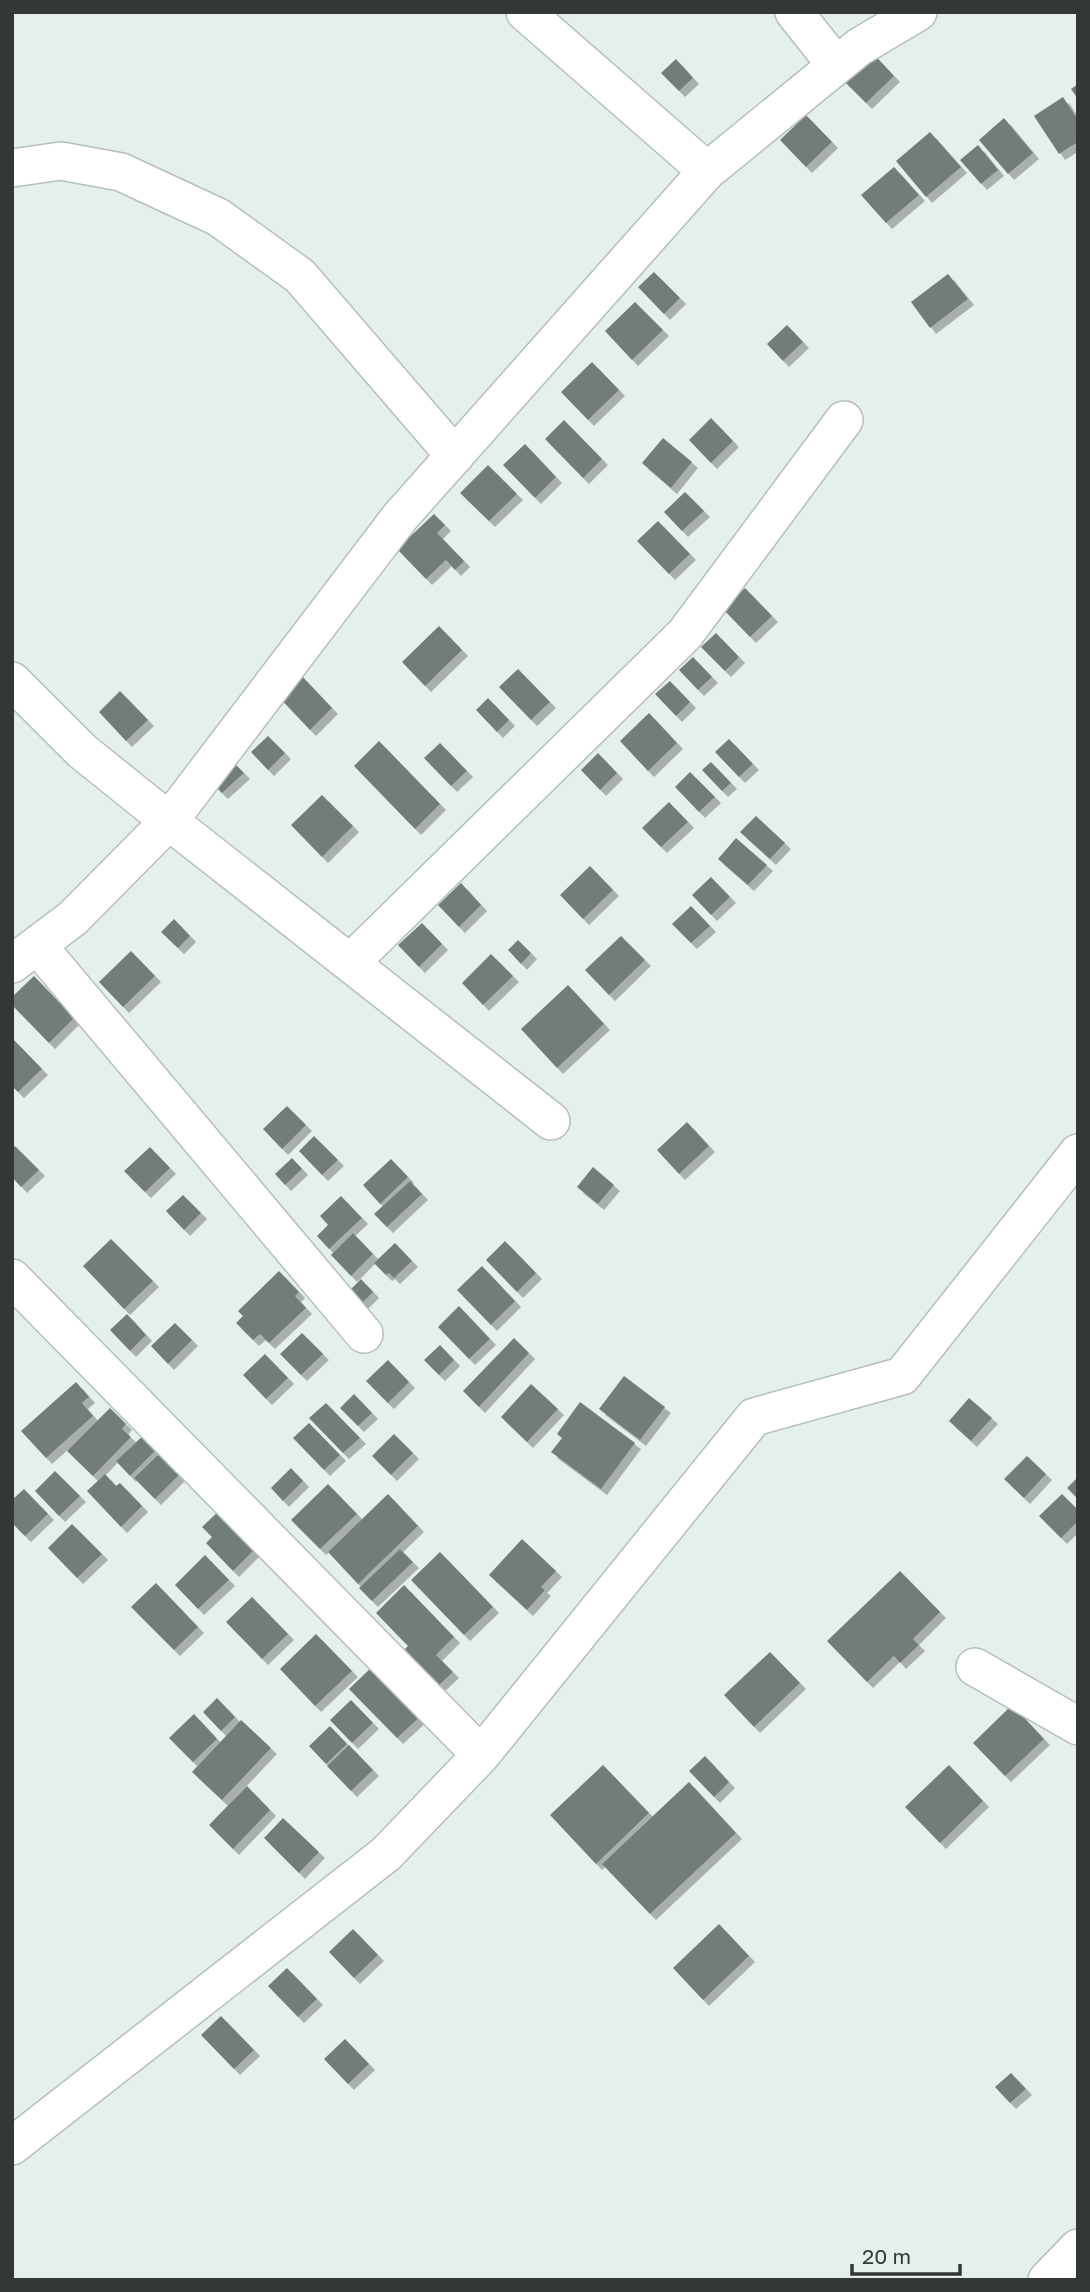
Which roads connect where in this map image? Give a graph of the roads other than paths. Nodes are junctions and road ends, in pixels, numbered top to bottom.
1 (525, 12) edge
2 (794, 12) edge
3 (918, 12) edge
4 (836, 65) junction
5 (12, 169) edge
6 (707, 171) junction
7 (844, 420) dead end
8 (455, 456) junction
9 (12, 681) edge
10 (169, 821) junction
11 (25, 955) edge
12 (350, 963) junction
13 (551, 1121) dead end
14 (1078, 1153) edge
15 (12, 1278) edge
16 (363, 1334) dead end
17 (975, 1667) dead end
18 (1078, 1726) edge
19 (481, 1755) junction
20 (12, 2146) edge
21 (1078, 2248) edge
22 (1047, 2280) edge

1 - 6 street
2 - 4 street
3 - 4 street
4 - 6 street
5 - 8 street
6 - 8 street
7 - 12 street
8 - 10 street
9 - 10 street
10 - 11 street
10 - 12 street
11 - 16 street
12 - 13 street
14 - 19 street
15 - 19 street
17 - 18 street
19 - 20 street
21 - 22 street

